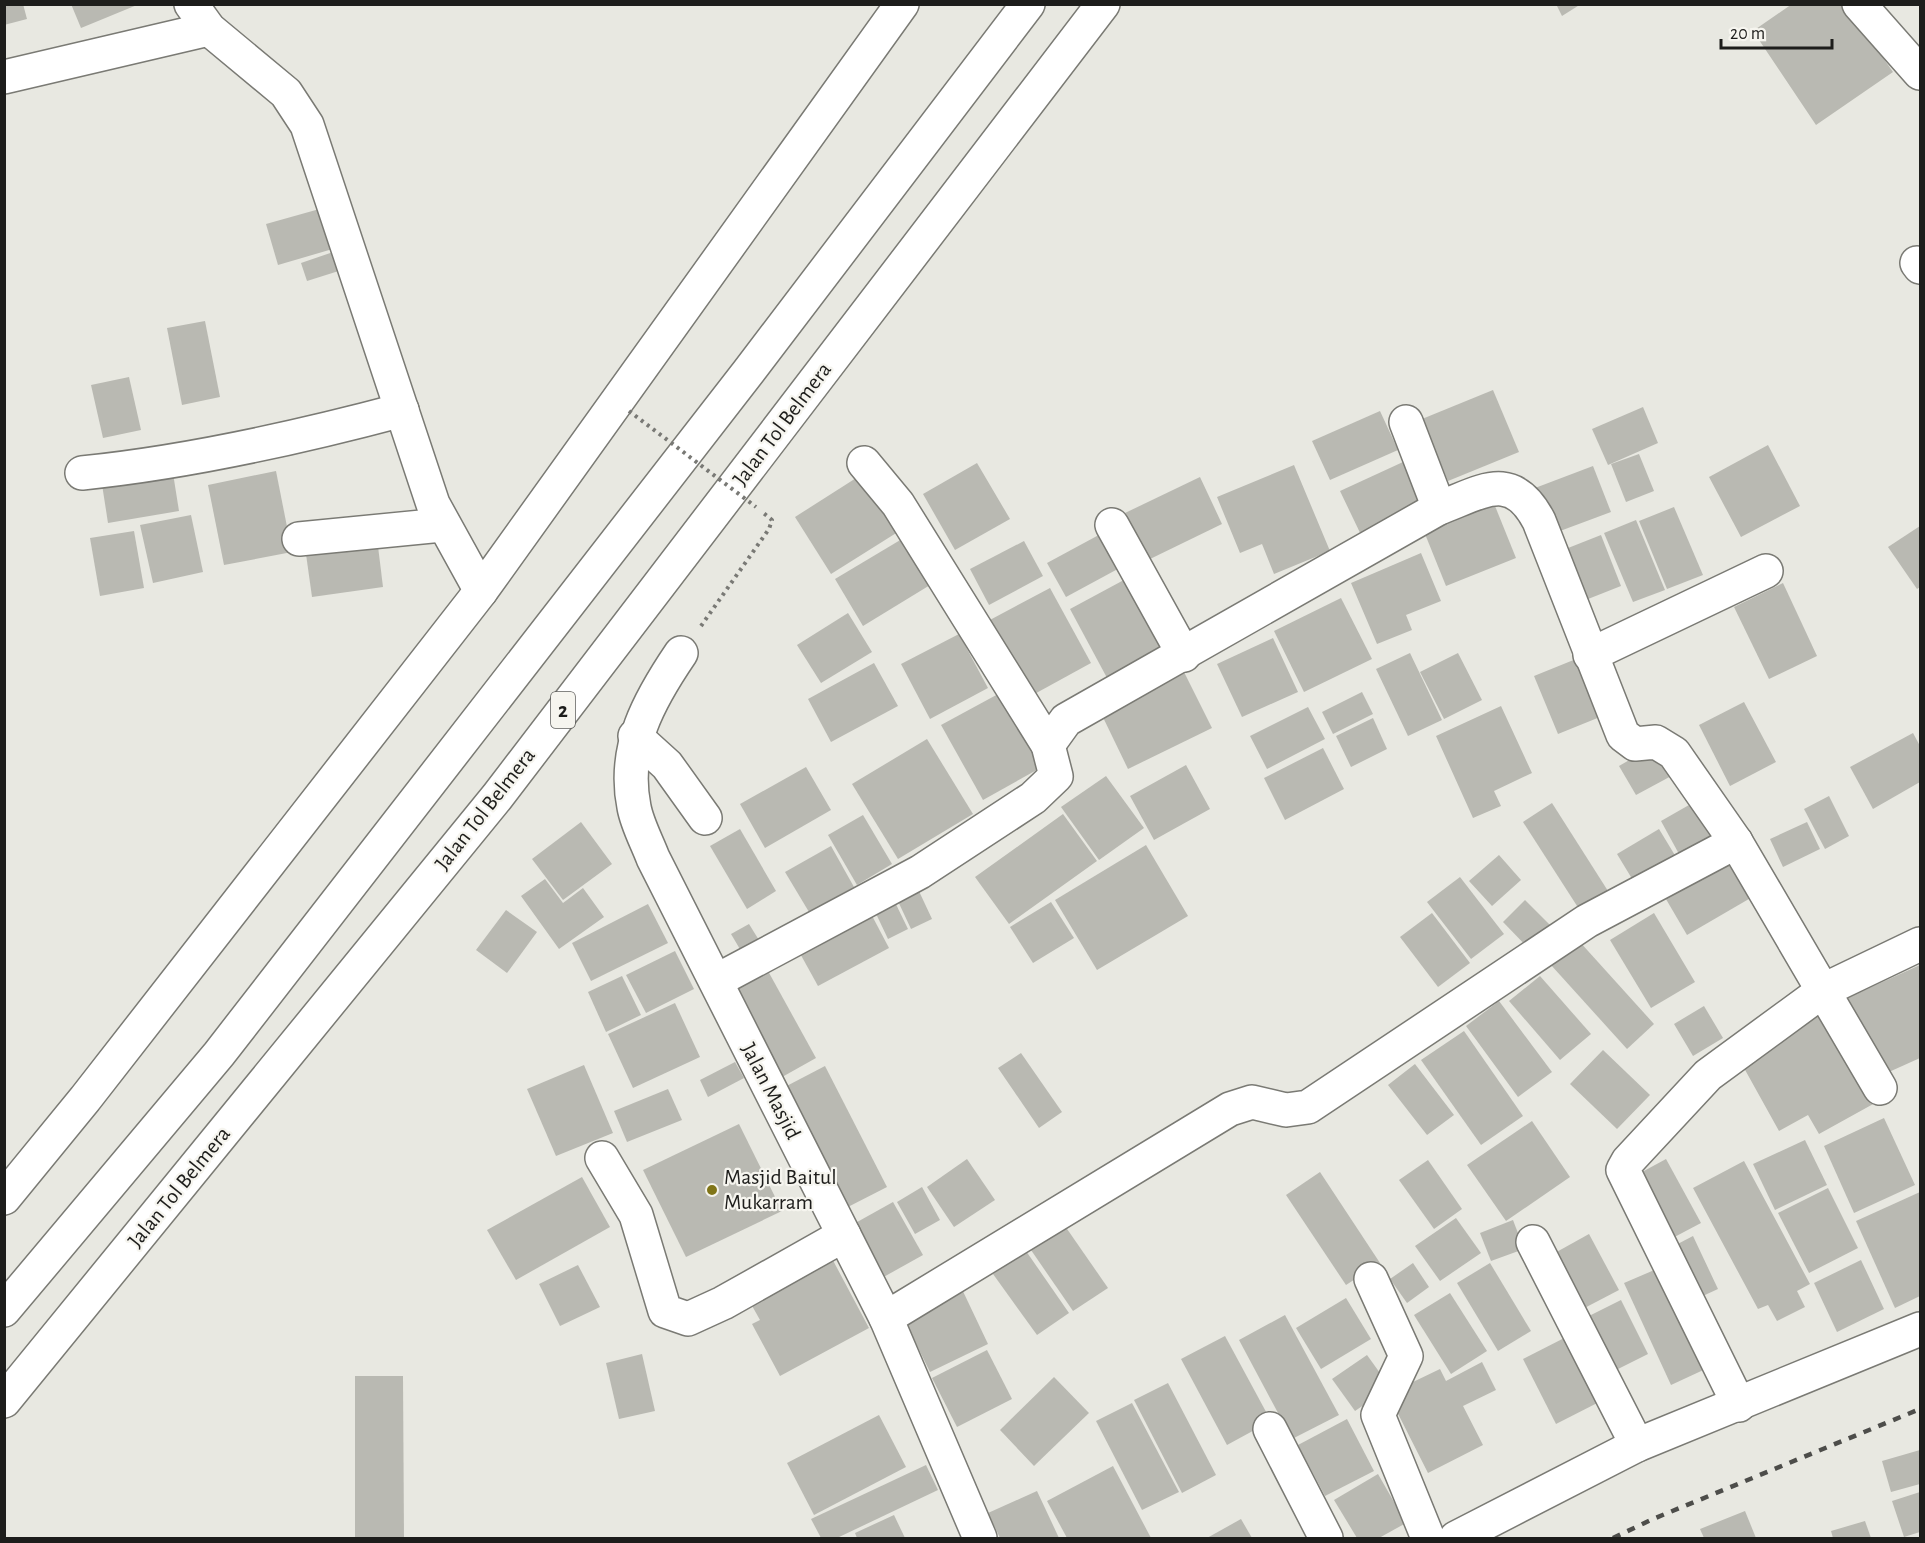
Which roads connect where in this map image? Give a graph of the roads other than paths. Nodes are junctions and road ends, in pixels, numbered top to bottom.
1 (902, 4) edge
2 (1028, 4) edge
3 (1104, 4) edge
4 (1859, 4) edge
5 (200, 17) edge
6 (1920, 73) edge
7 (4, 77) edge
8 (402, 410) junction
9 (1406, 422) dead end
10 (864, 463) dead end
11 (82, 473) dead end
12 (1439, 508) junction
13 (442, 525) junction
14 (1112, 525) dead end
15 (299, 539) dead end
16 (1766, 571) dead end
17 (481, 591) junction
18 (681, 653) road end
19 (1184, 655) junction
20 (1590, 655) junction
21 (635, 736) junction
22 (1048, 745) junction
23 (705, 818) dead end
24 (1736, 842) junction
25 (1920, 944) edge
26 (716, 981) junction
27 (1824, 990) junction
28 (1880, 1088) dead end
29 (602, 1158) dead end
30 (4, 1198) edge
31 (844, 1235) junction
32 (1533, 1242) dead end
33 (1371, 1279) dead end
34 (4, 1310) edge
35 (886, 1318) junction
36 (1920, 1329) edge
37 (4, 1401) edge
38 (1738, 1405) junction
39 (1270, 1429) dead end
40 (1637, 1445) junction
41 (980, 1539) edge
42 (1326, 1539) edge
43 (1428, 1539) edge
44 (1456, 1539) edge

1 - 17 main road
2 - 34 main road
3 - 37 main road, Jalan Tol Belmera / 2
4 - 6 main road
5 - 7 main road
5 - 8 main road
8 - 11 main road
8 - 13 main road
9 - 12 main road
10 - 22 main road
12 - 19 main road
12 - 20 main road
13 - 15 main road
13 - 17 main road
14 - 19 main road
16 - 20 main road
17 - 30 main road
18 - 21 main road, Jalan Masjid
19 - 22 main road
20 - 24 main road
21 - 23 main road
21 - 26 main road, Jalan Masjid
22 - 26 main road
24 - 27 main road
24 - 35 main road
25 - 27 main road
26 - 31 main road, Jalan Masjid
27 - 28 main road
27 - 38 main road
29 - 31 main road
31 - 35 main road, Jalan Masjid
32 - 40 main road
33 - 43 main road
35 - 41 main road, Jalan Masjid
36 - 38 main road
38 - 40 main road
39 - 42 main road
40 - 44 main road

